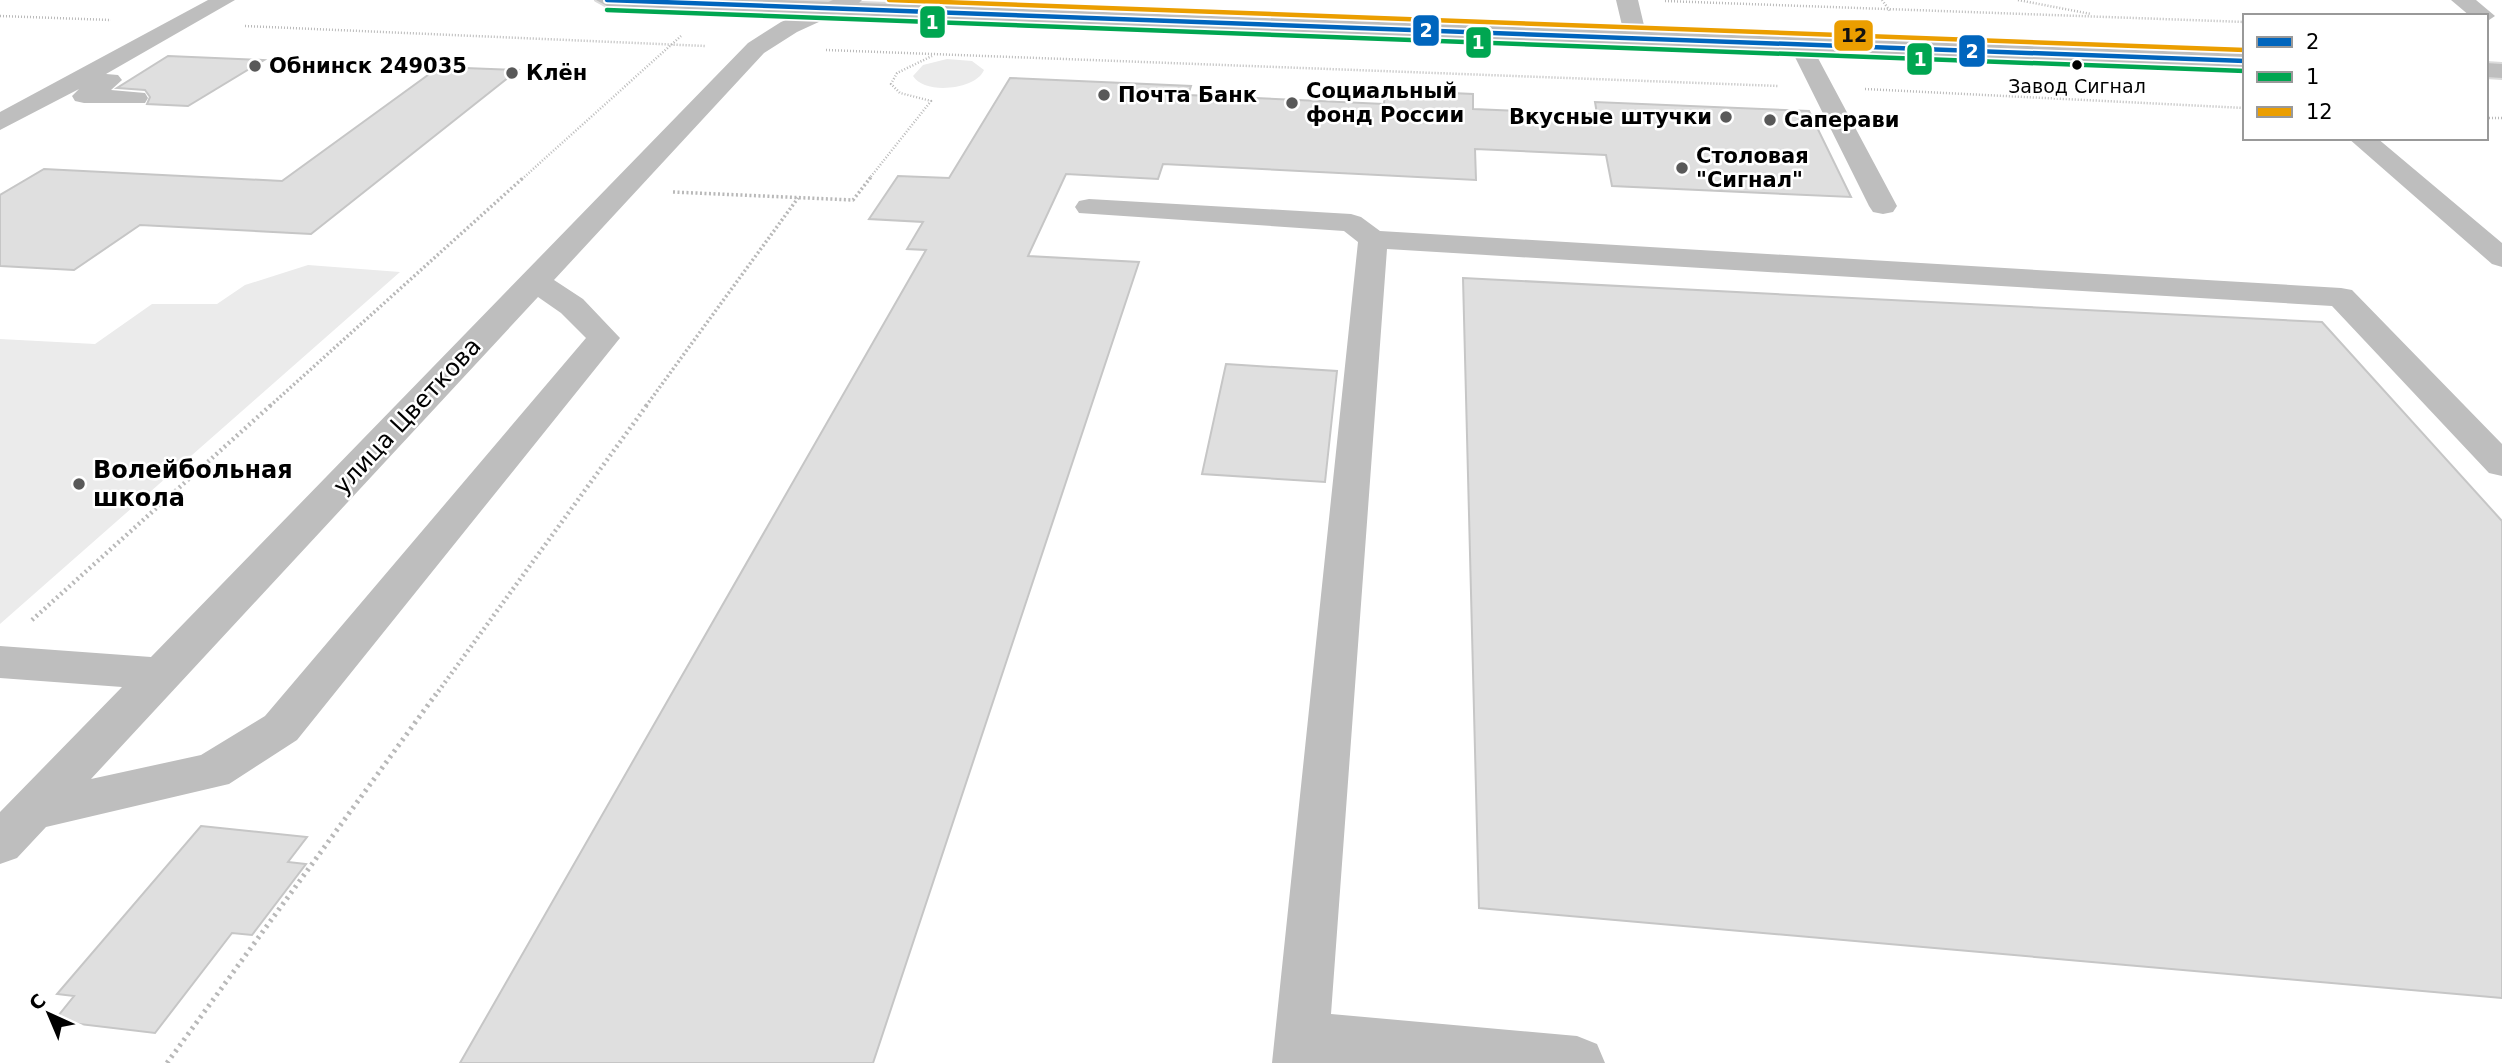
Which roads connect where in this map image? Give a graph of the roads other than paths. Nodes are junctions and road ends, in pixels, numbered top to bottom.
1 (224, 0) edge
2 (607, 0) edge
3 (1626, 0) edge
4 (2462, 0) edge
5 (840, 4) edge
6 (2482, 14) edge
7 (1636, 38) junction
8 (1800, 45) junction
9 (2243, 61) edge
10 (98, 69) junction
11 (136, 98) dead end
12 (0, 122) edge
13 (2363, 140) edge
14 (1089, 206) dead end
15 (1883, 206) dead end
16 (1373, 239) junction
17 (2502, 258) edge
18 (535, 281) junction
19 (2502, 465) edge
20 (0, 662) edge
21 (163, 674) junction
22 (31, 811) junction
23 (0, 844) edge
24 (1301, 1050) edge
25 (1577, 1063) edge

1 - 10 main road
2 - 5 main road
3 - 7 main road
4 - 6 main road
5 - 7 main road
5 - 18 main road, улица Цветкова
7 - 8 main road
8 - 9 main road
8 - 15 main road
10 - 11 main road
10 - 12 main road
13 - 17 main road
14 - 16 main road
16 - 19 main road
16 - 24 main road
18 - 21 main road, улица Цветкова
18 - 22 main road
20 - 21 main road
21 - 22 main road, улица Цветкова
22 - 23 main road, улица Цветкова
24 - 25 main road

